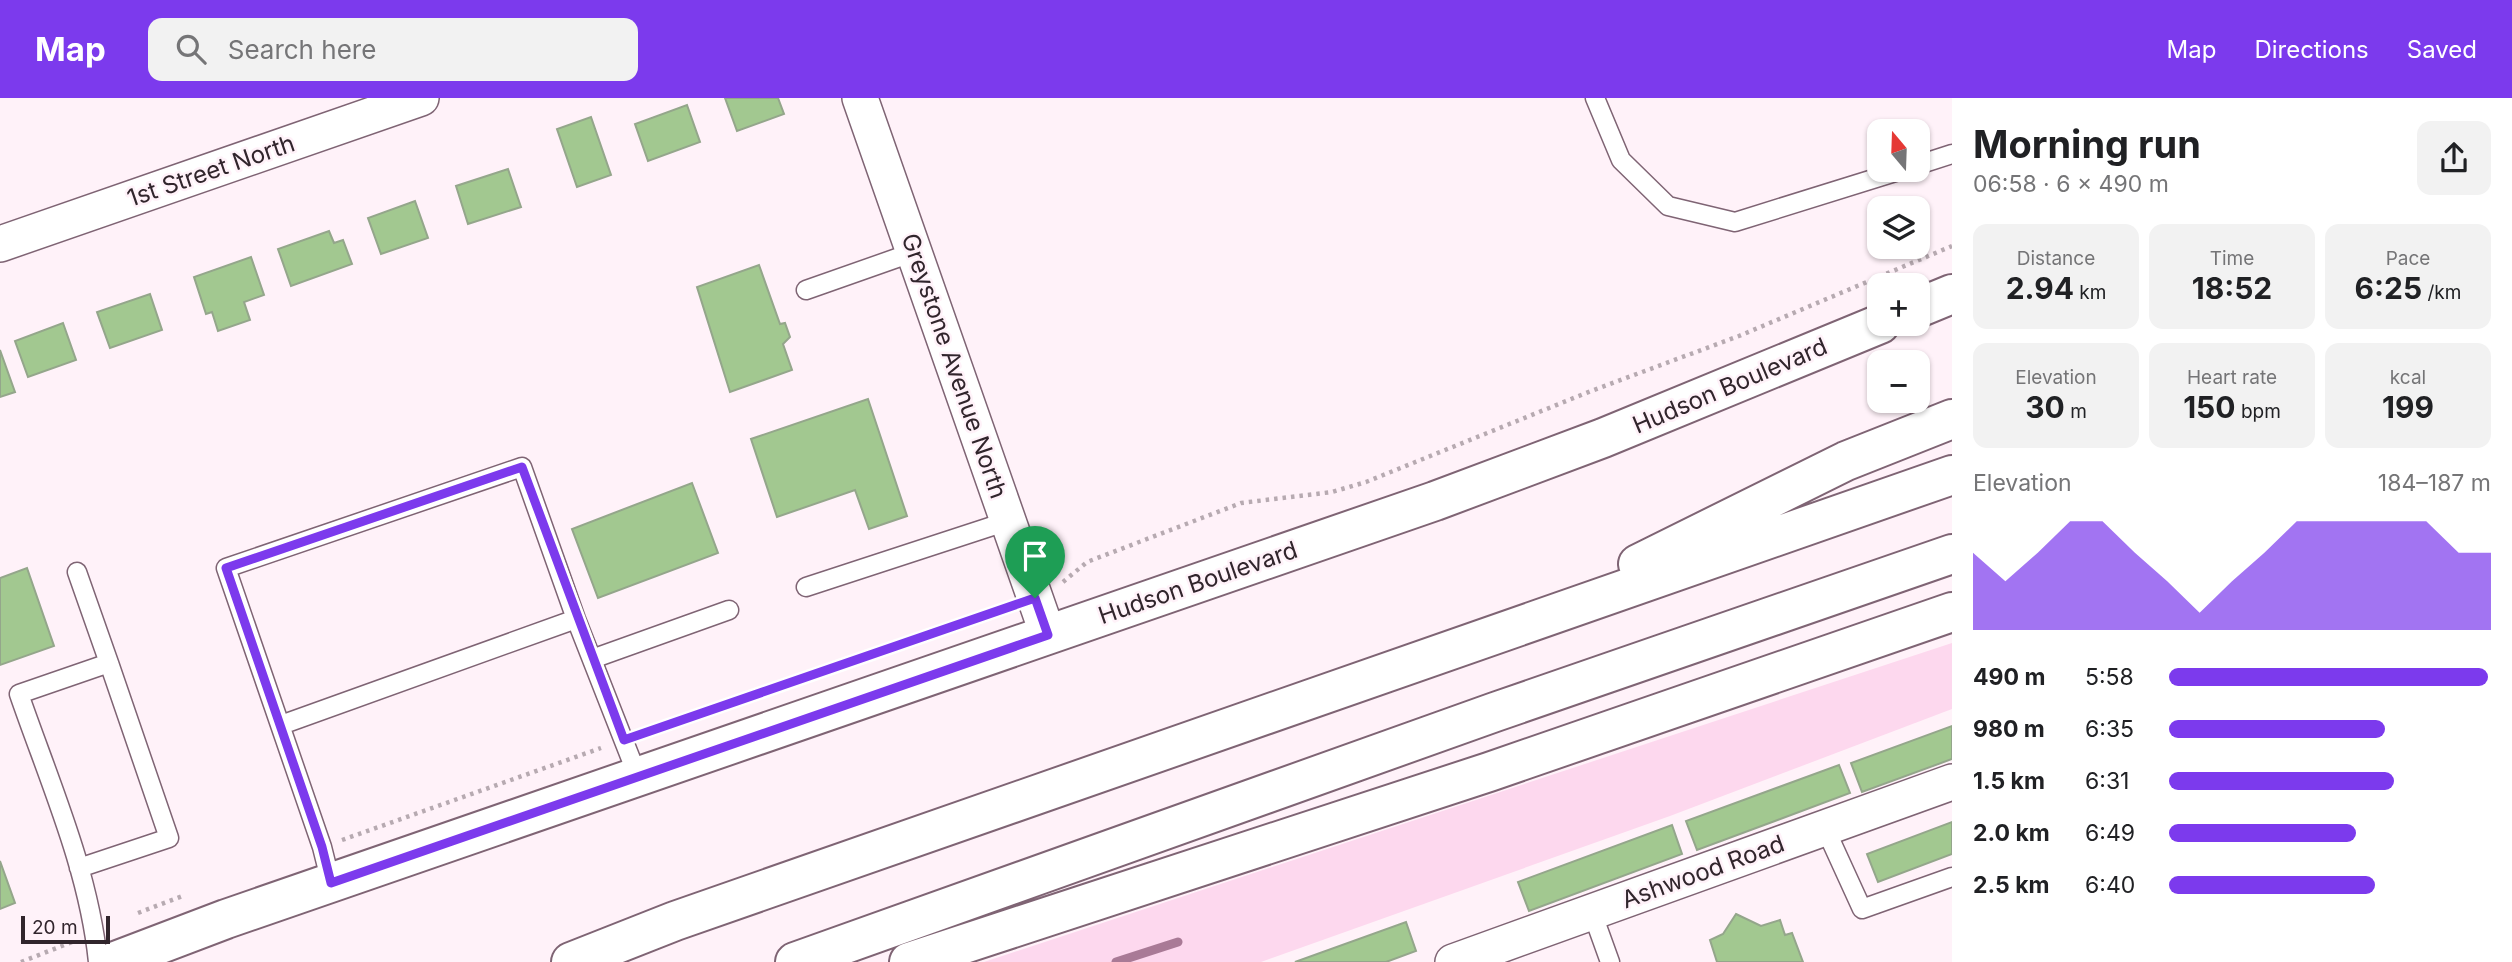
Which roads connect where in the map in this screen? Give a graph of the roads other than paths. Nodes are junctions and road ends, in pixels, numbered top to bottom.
1 (421, 98) edge
2 (860, 98) edge
3 (1595, 98) edge
4 (363, 108) edge
5 (1952, 154) edge
6 (1930, 161) edge
7 (1867, 181) edge
8 (0, 244) edge
9 (914, 251) junction
10 (806, 290) dead end
11 (1952, 294) edge
12 (1930, 302) edge
13 (1867, 329) edge
14 (1952, 419) edge
15 (1952, 475) edge
16 (1008, 521) junction
17 (1952, 554) edge
18 (77, 572) dead end
19 (806, 587) dead end
20 (729, 610) dead end
21 (1952, 612) edge
22 (576, 619) junction
23 (1048, 635) junction
24 (1486, 640) junction
25 (592, 659) junction
26 (109, 663) junction
27 (281, 725) junction
28 (638, 777) junction
29 (1952, 782) edge
30 (1825, 828) junction
31 (326, 865) junction
32 (79, 868) junction
33 (1952, 877) edge
34 (1592, 912) junction
35 (104, 947) edge
36 (98, 962) edge
37 (571, 962) edge
38 (795, 962) edge
39 (909, 962) edge
40 (1453, 962) edge
41 (1610, 962) edge

1 - 4 street, 1st Street North
2 - 9 street, Greystone Avenue North
3 - 7 lane
4 - 8 street, 1st Street North
5 - 6 lane
9 - 10 lane
9 - 16 street, Greystone Avenue North
11 - 12 main road
13 - 23 main road, Hudson Boulevard
14 - 24 main road
15 - 24 main road
16 - 19 lane
16 - 23 street, Greystone Avenue North
17 - 38 main road
18 - 26 lane
20 - 25 lane
21 - 39 main road
22 - 25 lane
22 - 27 lane
22 - 27 lane
23 - 28 main road, Hudson Boulevard
24 - 37 main road
25 - 28 lane
26 - 32 lane
26 - 32 lane
27 - 31 lane
28 - 31 main road, Hudson Boulevard
29 - 30 street, Ashwood Road
30 - 33 lane
30 - 34 street, Ashwood Road
31 - 35 main road, Hudson Boulevard
32 - 35 lane
34 - 40 street, Ashwood Road
34 - 41 lane
35 - 36 lane

